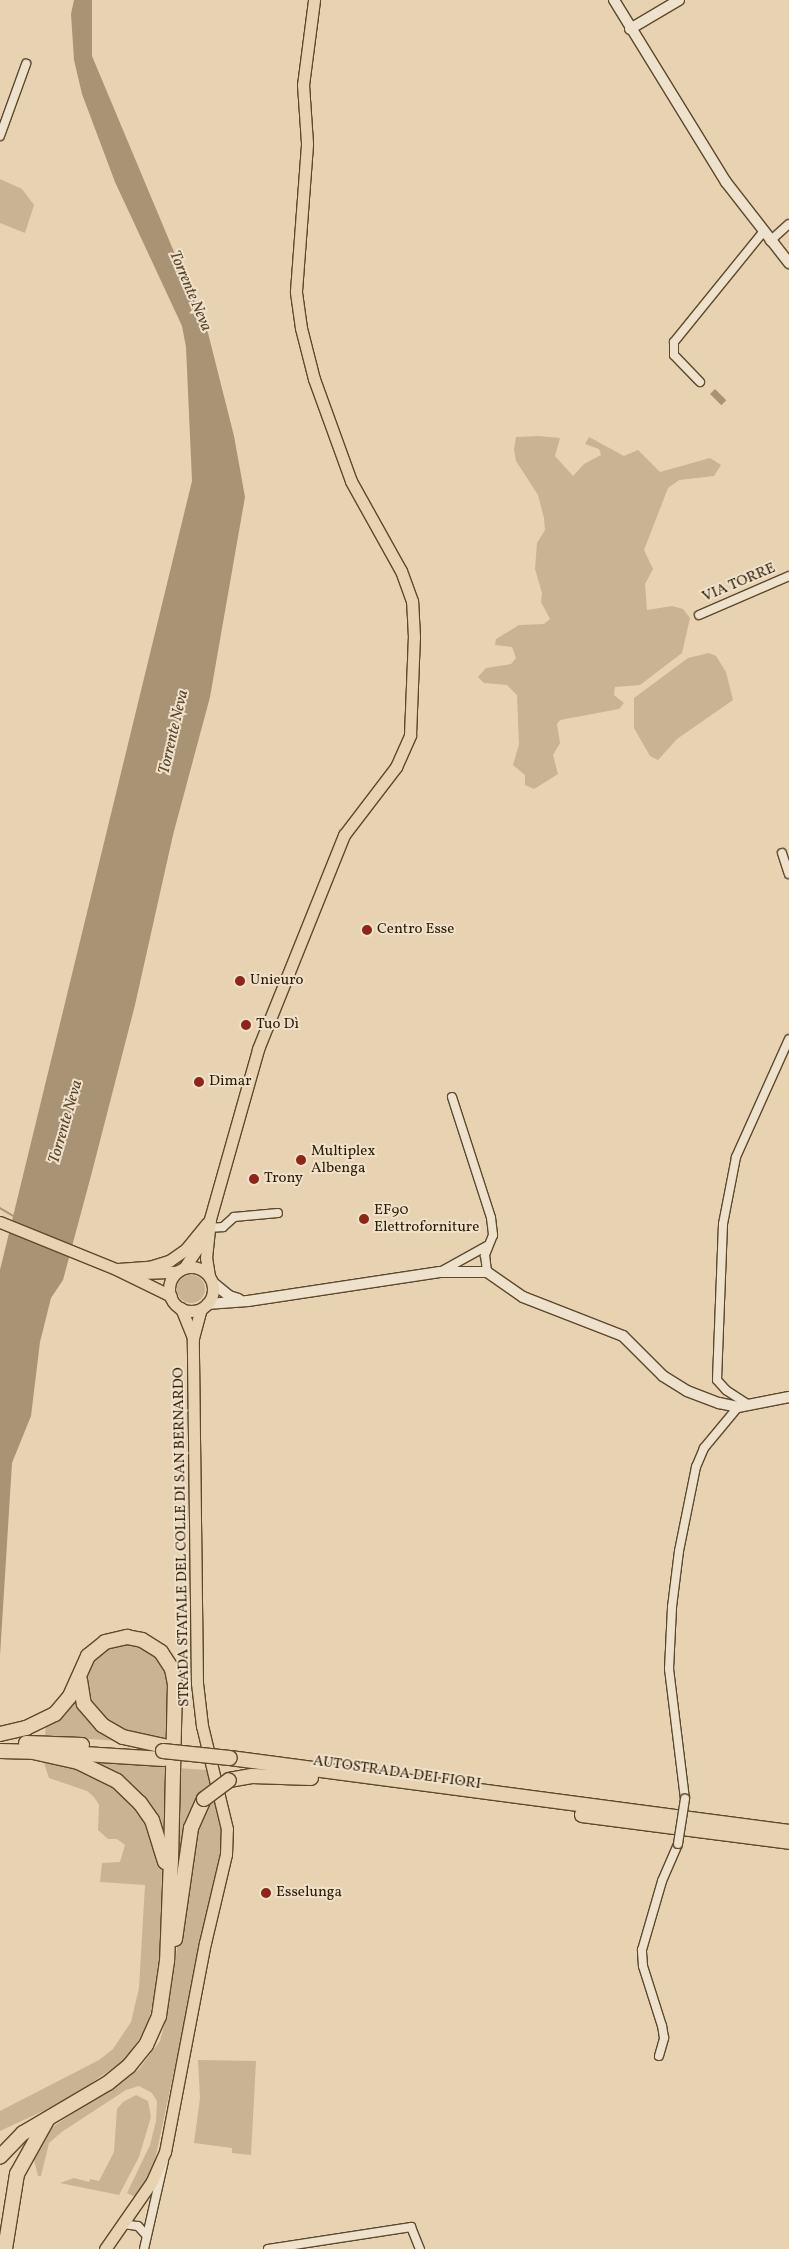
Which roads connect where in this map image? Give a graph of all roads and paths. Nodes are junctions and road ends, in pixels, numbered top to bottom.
1 (314, 0) edge
2 (614, 0) edge
3 (679, 0) edge
4 (630, 29) junction
5 (26, 64) dead end
6 (0, 136) edge
7 (789, 224) edge
8 (763, 232) junction
9 (770, 241) junction
10 (789, 263) edge
11 (700, 382) dead end
12 (789, 576) edge
13 (699, 615) dead end
14 (782, 853) dead end
15 (789, 874) edge
16 (789, 1039) edge
17 (452, 1097) dead end
18 (278, 1213) dead end
19 (0, 1222) edge
20 (209, 1226) junction
21 (487, 1246) junction
22 (121, 1269) junction
23 (180, 1270) junction
24 (440, 1272) junction
25 (487, 1272) junction
26 (210, 1279) junction
27 (170, 1296) junction
28 (248, 1301) junction
29 (204, 1306) junction
30 (181, 1308) junction
31 (193, 1338) junction
32 (789, 1397) edge
33 (751, 1406) junction
34 (738, 1407) junction
35 (79, 1674) junction
36 (0, 1734) edge
37 (0, 1742) edge
38 (34, 1747) junction
39 (0, 1751) edge
40 (164, 1752) junction
41 (230, 1768) junction
42 (789, 1832) edge
43 (789, 1842) edge
44 (170, 1895) junction
45 (167, 1961) junction
46 (659, 2056) dead end
47 (48, 2120) junction
48 (165, 2152) junction
49 (0, 2157) edge
50 (123, 2224) junction
51 (147, 2236) junction
52 (5, 2249) edge
53 (105, 2249) edge
54 (144, 2249) edge
55 (268, 2249) edge
56 (420, 2249) edge

1 - 20 main road
2 - 4 street
3 - 4 street
4 - 8 street
5 - 6 street
7 - 9 street
8 - 9 street
8 - 11 street
9 - 10 street
12 - 13 street, VIA TORRE
14 - 15 street
16 - 33 street
17 - 21 street
18 - 20 street
19 - 22 main road
20 - 22 main road
20 - 23 main road
20 - 26 main road
21 - 24 street
21 - 25 street
22 - 23 main road
22 - 27 main road
23 - 26 main road
23 - 27 main road
24 - 25 street
24 - 28 street
25 - 34 street
26 - 28 street
26 - 29 main road
27 - 30 main road
28 - 29 street
29 - 30 main road
29 - 31 main road, STRADA STATALE DEL COLLE DI SAN BERNARDO
30 - 31 main road, STRADA STATALE DEL COLLE DI SAN BERNARDO
31 - 48 main road, STRADA STATALE DEL COLLE DI SAN BERNARDO
32 - 33 street
33 - 34 street
34 - 46 street, bridge
35 - 36 highway
35 - 40 highway
35 - 44 highway
37 - 38 highway, AUTOSTRADA DEI FIORI
38 - 39 highway, AUTOSTRADA DEI FIORI
38 - 40 highway, AUTOSTRADA DEI FIORI
38 - 44 highway
40 - 41 highway, AUTOSTRADA DEI FIORI
40 - 41 highway, AUTOSTRADA DEI FIORI, bridge
41 - 42 highway, AUTOSTRADA DEI FIORI
41 - 43 highway, AUTOSTRADA DEI FIORI
41 - 45 highway, bridge
44 - 45 highway
45 - 47 highway
47 - 49 highway
47 - 52 highway
48 - 50 main road, STRADA STATALE DEL COLLE DI SAN BERNARDO
48 - 51 street
50 - 51 street
50 - 53 main road, STRADA STATALE DEL COLLE DI SAN BERNARDO
51 - 54 street
55 - 56 street

